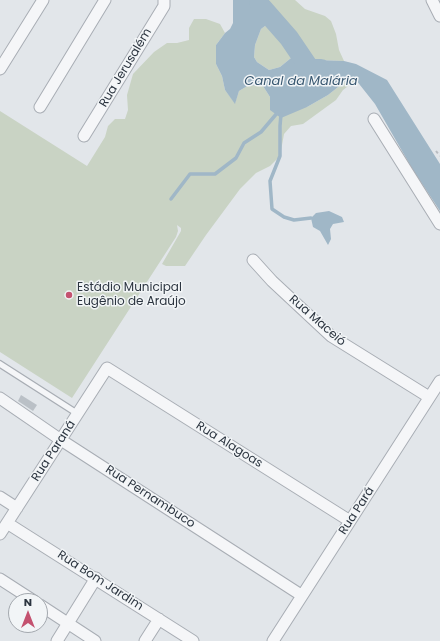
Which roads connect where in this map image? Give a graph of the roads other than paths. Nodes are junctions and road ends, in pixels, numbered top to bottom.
1 (43, 0) edge
2 (105, 0) edge
3 (164, 0) edge
4 (432, 0) edge
5 (440, 16) edge
6 (0, 69) edge
7 (40, 107) dead end
8 (374, 118) dead end
9 (84, 136) dead end
10 (440, 224) edge
11 (253, 260) dead end
12 (0, 364) edge
13 (108, 368) joint
14 (440, 381) edge
15 (429, 397) junction
16 (0, 398) edge
17 (78, 414) junction
18 (61, 440) junction
19 (0, 497) edge
20 (17, 508) junction
21 (350, 522) junction
22 (7, 523) junction
23 (0, 534) edge
24 (96, 578) junction
25 (0, 579) edge
26 (22, 593) edge
27 (301, 595) junction
28 (48, 610) edge
29 (159, 619) junction
30 (68, 623) junction
31 (57, 641) edge
32 (95, 641) edge
33 (145, 641) edge
34 (193, 641) edge
35 (272, 641) edge

1 - 6 street
2 - 7 street
3 - 9 street, Rua Jerusalém
4 - 5 street
8 - 10 street
11 - 15 street, Rua Maceió
12 - 17 lane
13 - 17 street, Rua Paraná
13 - 21 street, Rua Alagoas
14 - 15 street, Rua Pará
15 - 21 street, Rua Pará
16 - 18 street, Rua Pernambuco
17 - 18 street, Rua Paraná
18 - 20 street, Rua Paraná
18 - 27 street, Rua Pernambuco
19 - 20 street
20 - 22 street, Rua Paraná
21 - 27 street, Rua Pará
22 - 23 street, Rua Paraná
22 - 24 street, Rua Bom Jardim
24 - 29 street, Rua Bom Jardim
24 - 30 street
25 - 26 street
27 - 35 street, Rua Pará
28 - 30 street
29 - 33 street
29 - 34 street, Rua Bom Jardim
30 - 31 street
30 - 32 street

